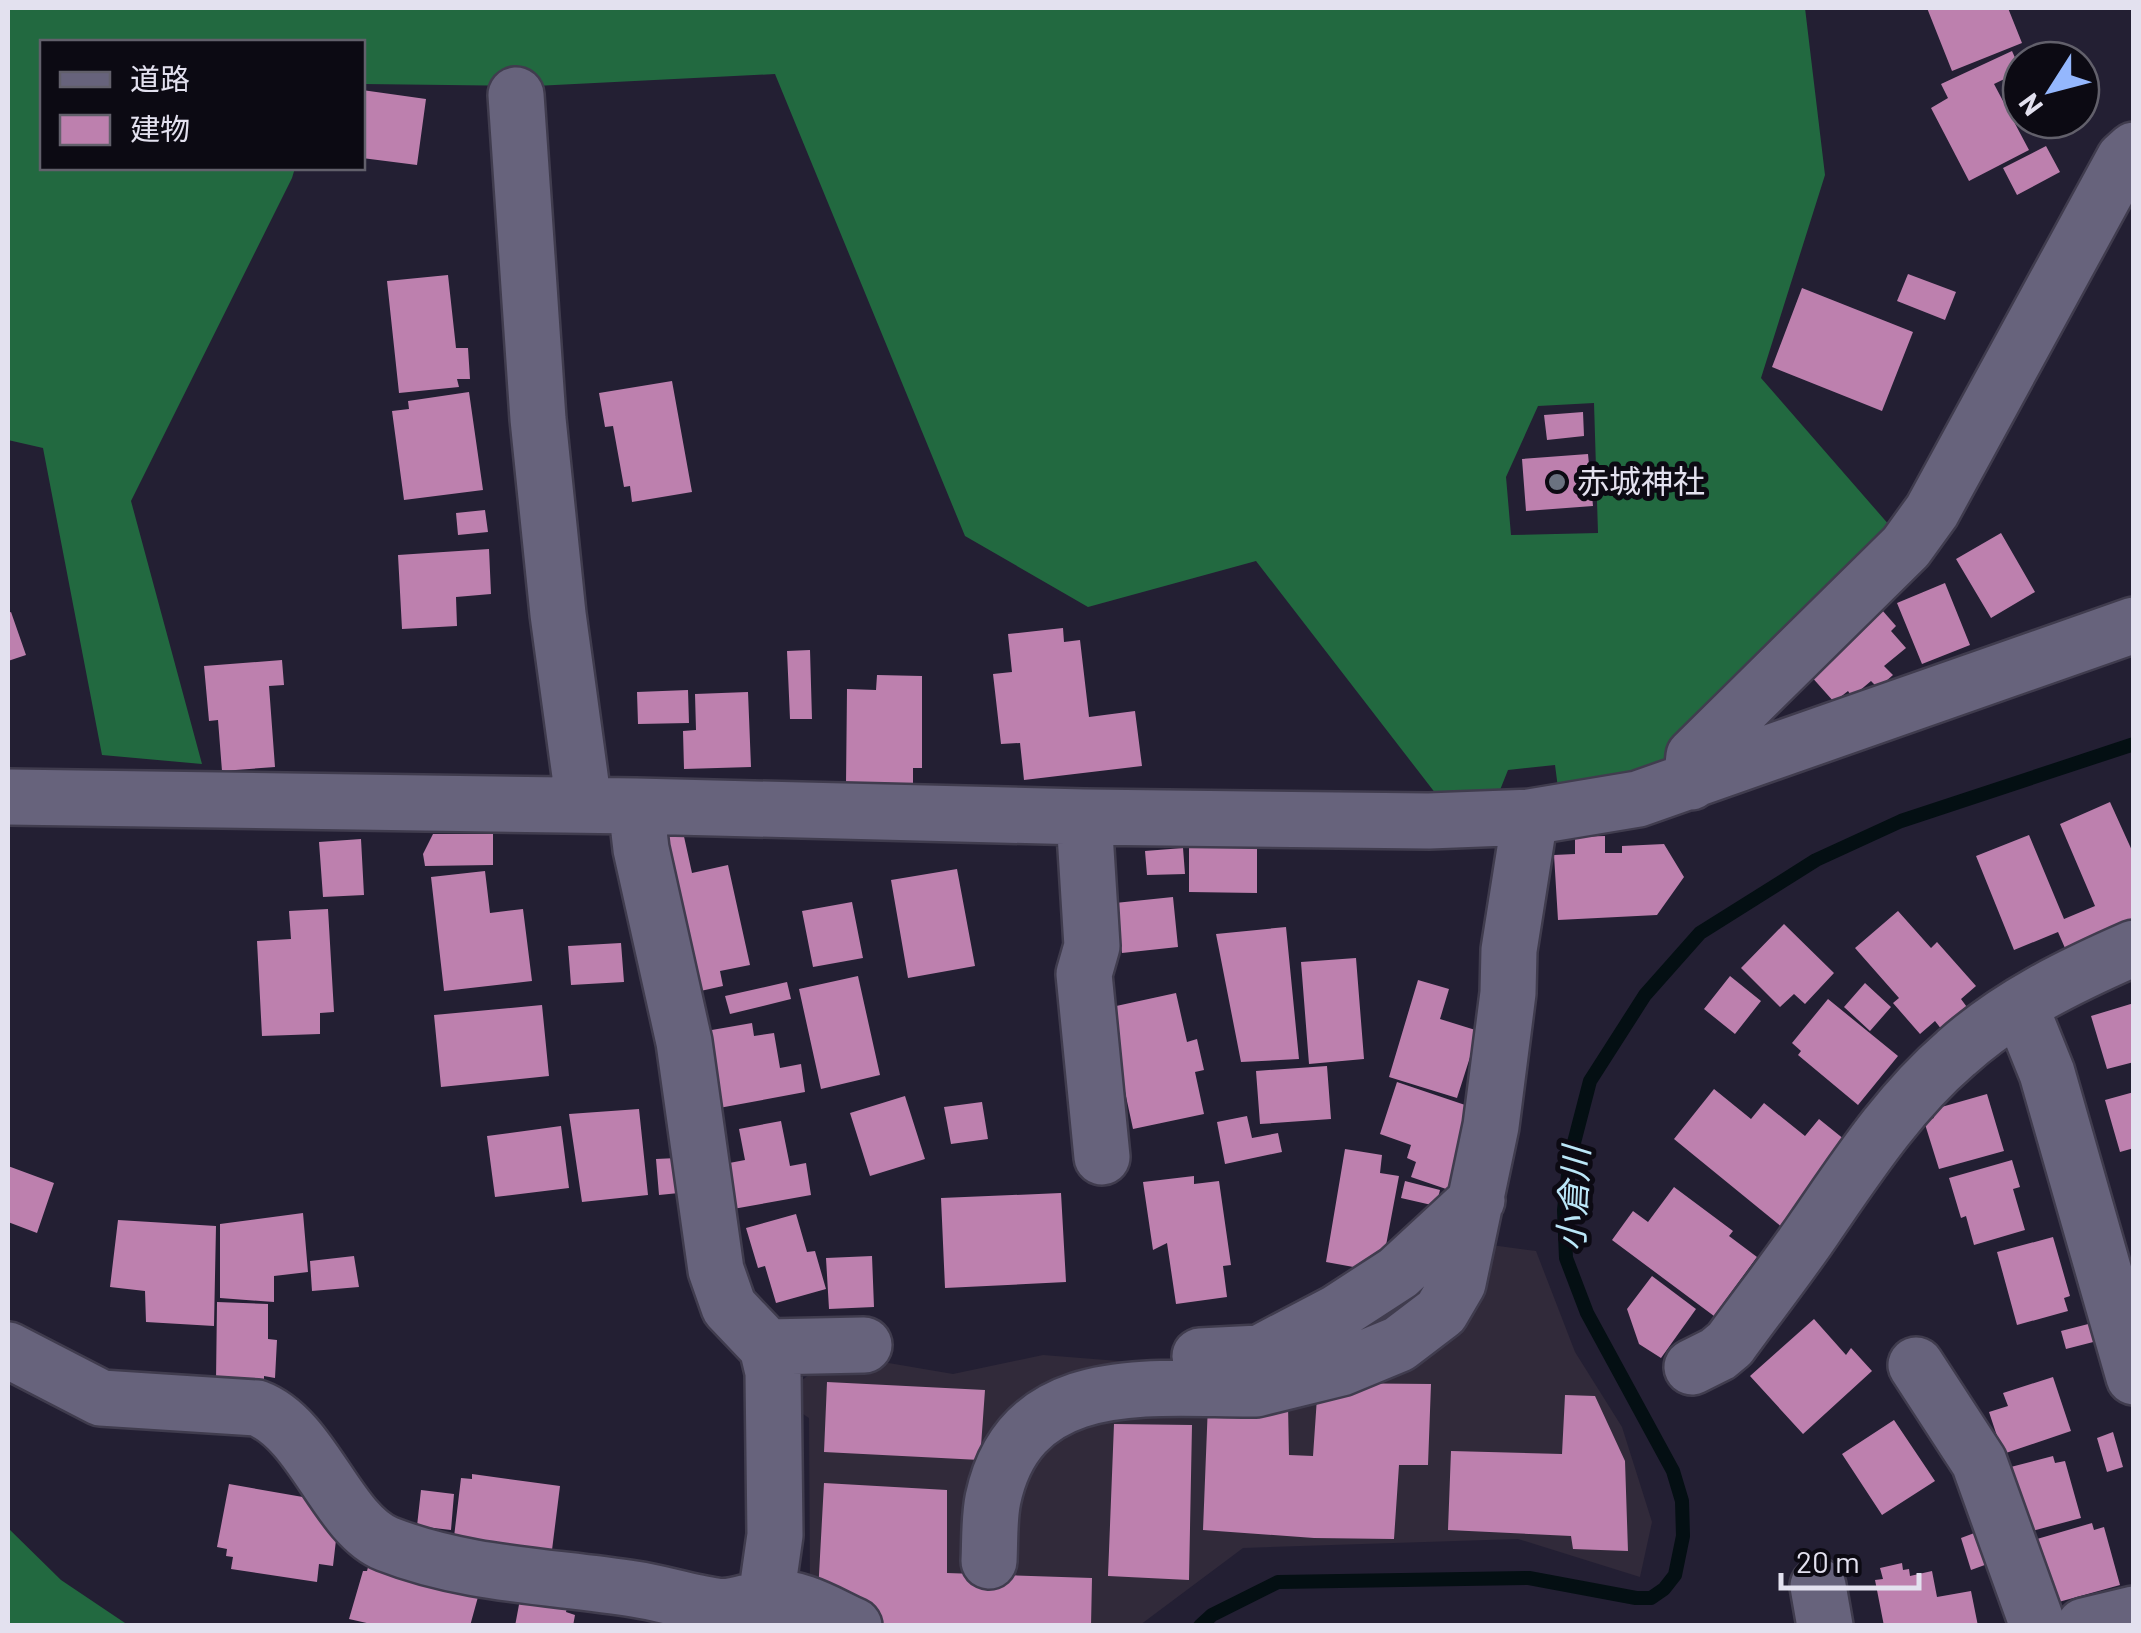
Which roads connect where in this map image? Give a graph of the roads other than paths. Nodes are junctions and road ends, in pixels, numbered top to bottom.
1 (516, 96) dead end
2 (2134, 150) edge
3 (2134, 625) edge
4 (1691, 782) junction
5 (8, 797) edge
6 (610, 805) junction
7 (1530, 817) junction
8 (1084, 818) junction
9 (2134, 948) edge
10 (2020, 1006) junction
11 (1102, 1157) dead end
12 (1476, 1200) junction
13 (864, 1345) dead end
14 (767, 1348) junction
15 (8, 1350) edge
16 (1191, 1356) dead end
17 (1916, 1365) dead end
18 (1692, 1367) dead end
19 (2134, 1377) edge
20 (989, 1560) dead end
21 (766, 1598) junction
22 (2134, 1614) edge
23 (854, 1626) edge
24 (2038, 1626) edge
25 (2084, 1626) edge

1 - 6 street
2 - 4 street
3 - 4 street
4 - 7 street
5 - 6 street
6 - 8 street
6 - 14 street
7 - 8 street
7 - 12 street
8 - 11 street
9 - 10 street
10 - 18 street
10 - 19 street
12 - 16 street
12 - 20 street
13 - 14 street
14 - 21 street
15 - 21 street
17 - 24 street
21 - 23 street
22 - 25 street

